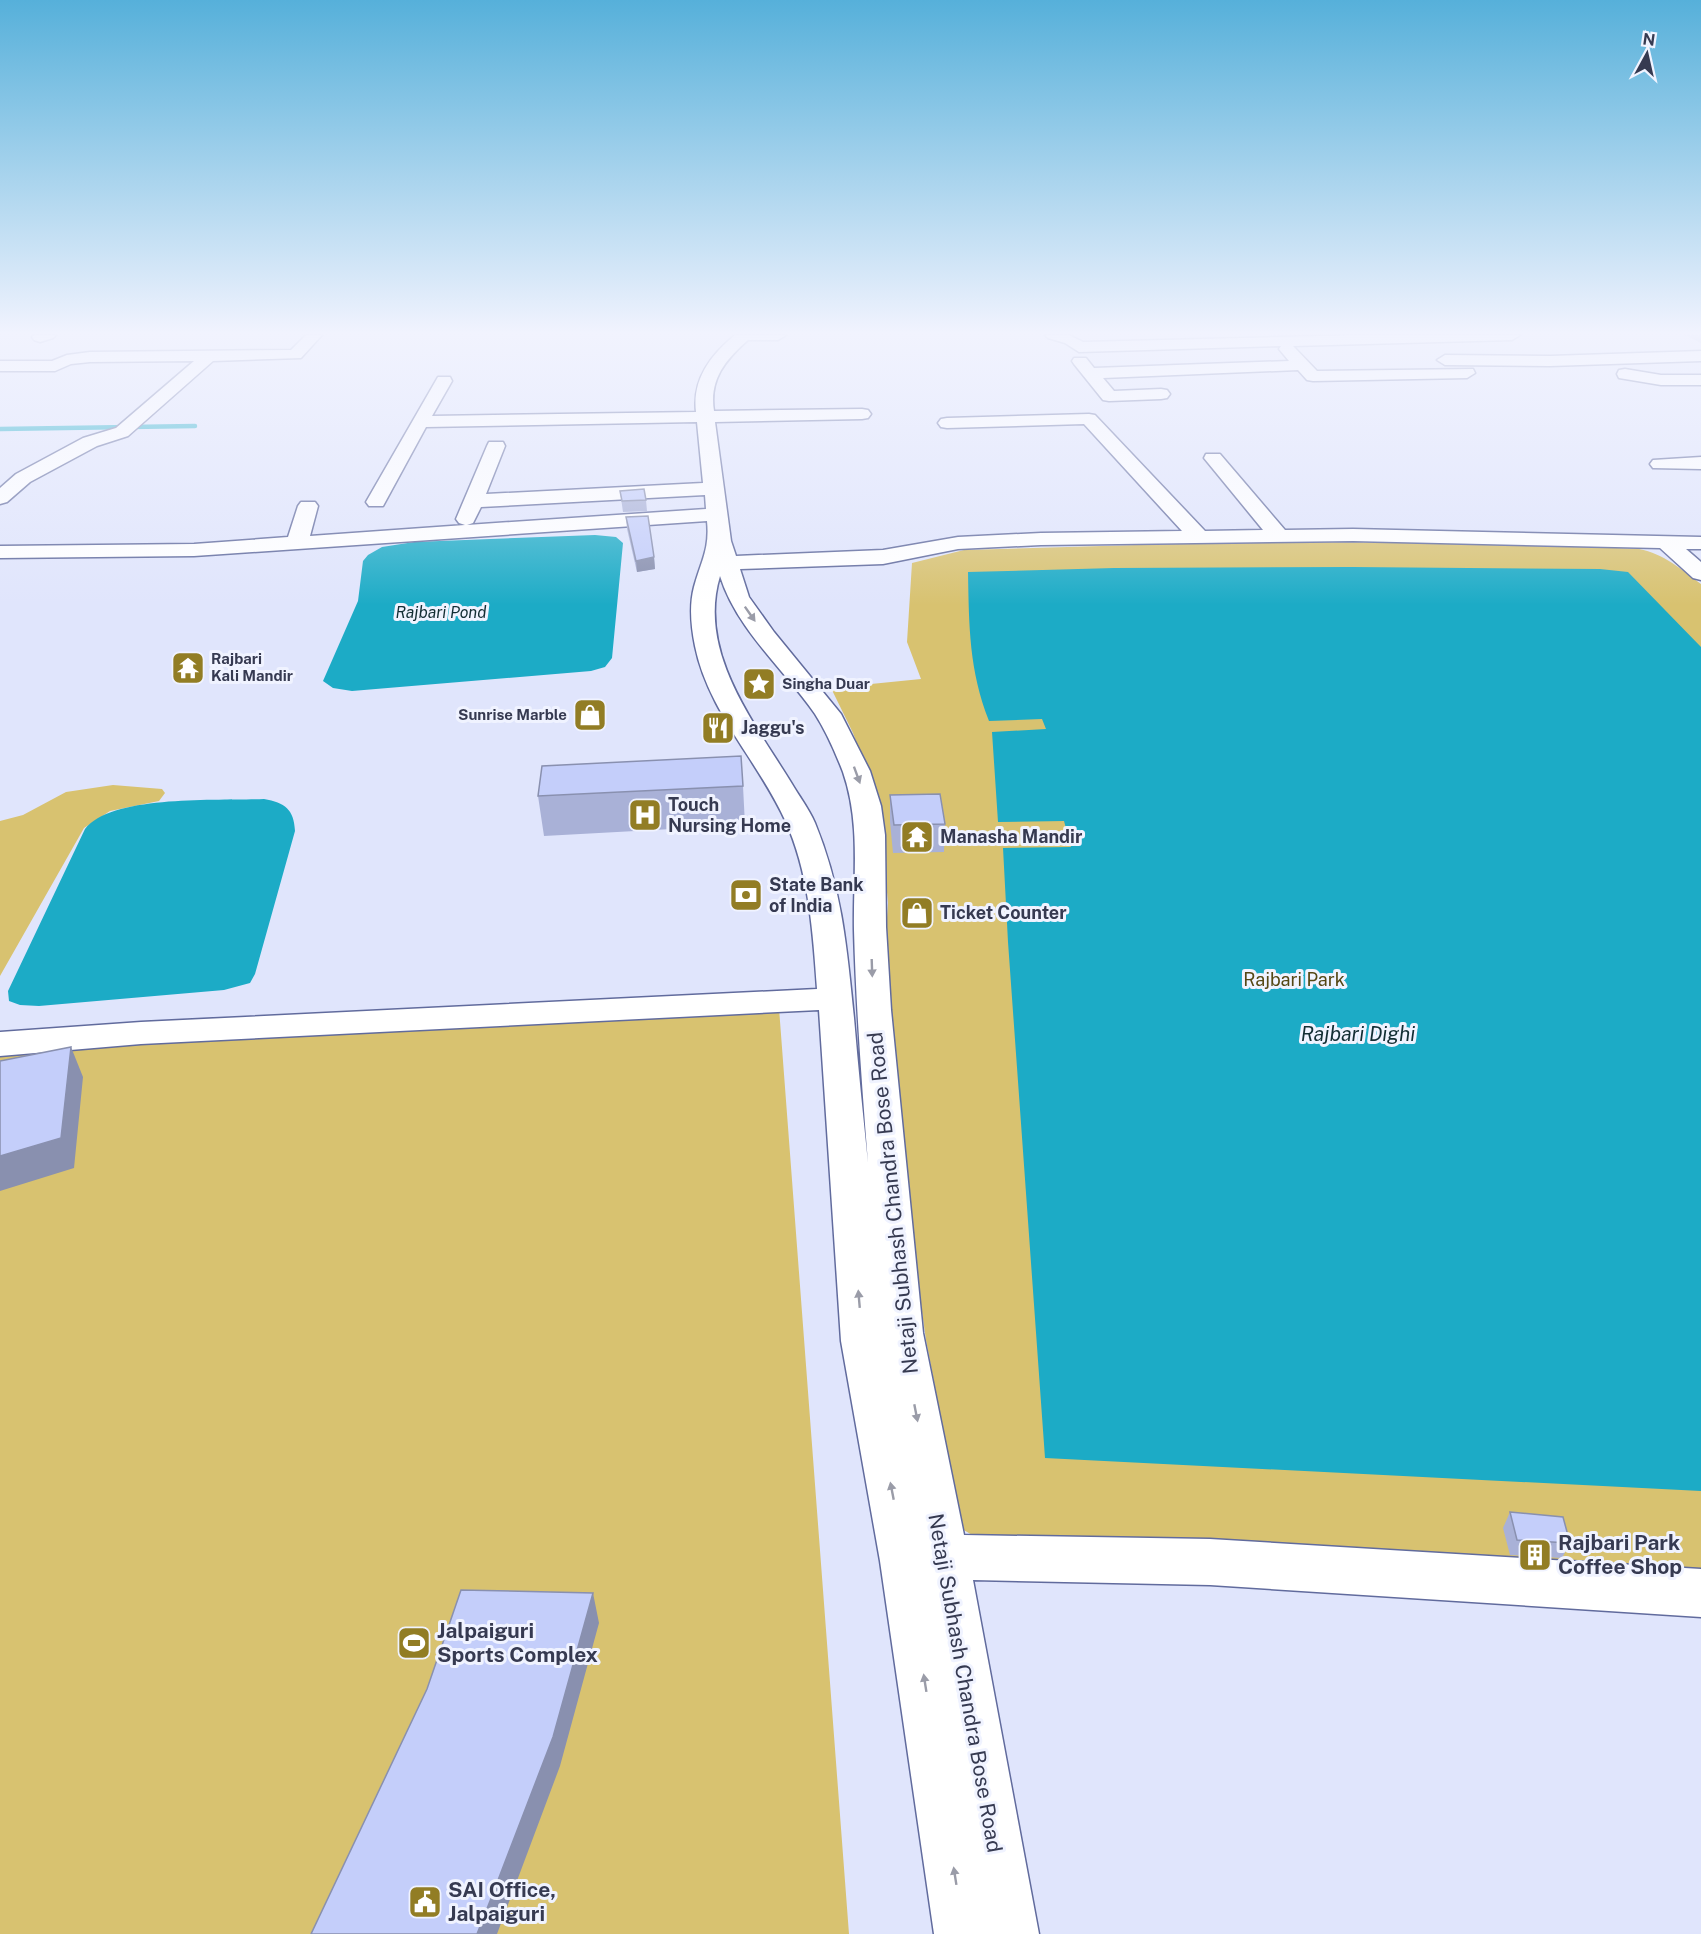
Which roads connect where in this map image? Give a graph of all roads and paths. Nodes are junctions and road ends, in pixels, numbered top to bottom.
1 (129, 425) edge
2 (418, 425) edge
3 (706, 425) edge
4 (1095, 425) edge
5 (496, 446) dead end
6 (1213, 458) dead end
7 (1660, 464) dead end
8 (1701, 464) edge
9 (0, 478) edge
10 (23, 478) junction
11 (715, 488) junction
12 (0, 498) edge
13 (474, 501) junction
14 (376, 502) dead end
15 (308, 506) dead end
16 (461, 531) junction
17 (1278, 535) junction
18 (1198, 536) junction
19 (721, 539) junction
20 (297, 543) junction
21 (1666, 543) junction
22 (1701, 543) edge
23 (0, 552) edge
24 (1701, 573) edge
25 (834, 999) junction
26 (0, 1044) edge
27 (925, 1559) junction
28 (1701, 1593) edge
29 (964, 1934) edge
30 (1009, 1934) edge

1 - 10 street
2 - 14 street
3 - 11 street, Netaji Subhash Chandra Bose Road
4 - 18 street
5 - 13 street
6 - 17 street
7 - 8 street
9 - 10 street
10 - 12 street
11 - 13 street
11 - 19 street, Netaji Subhash Chandra Bose Road
13 - 16 street
15 - 20 street
16 - 19 street
16 - 20 street
17 - 18 street
17 - 21 street
18 - 19 street
19 - 25 street, Netaji Subhash Chandra Bose Road
19 -> 27 street, Netaji Subhash Chandra Bose Road
20 - 23 street
21 - 22 street
21 - 24 street
25 - 26 street
27 -> 25 street, Netaji Subhash Chandra Bose Road
27 - 28 street
29 -> 27 street, Netaji Subhash Chandra Bose Road
27 - 30 street, Netaji Subhash Chandra Bose Road

